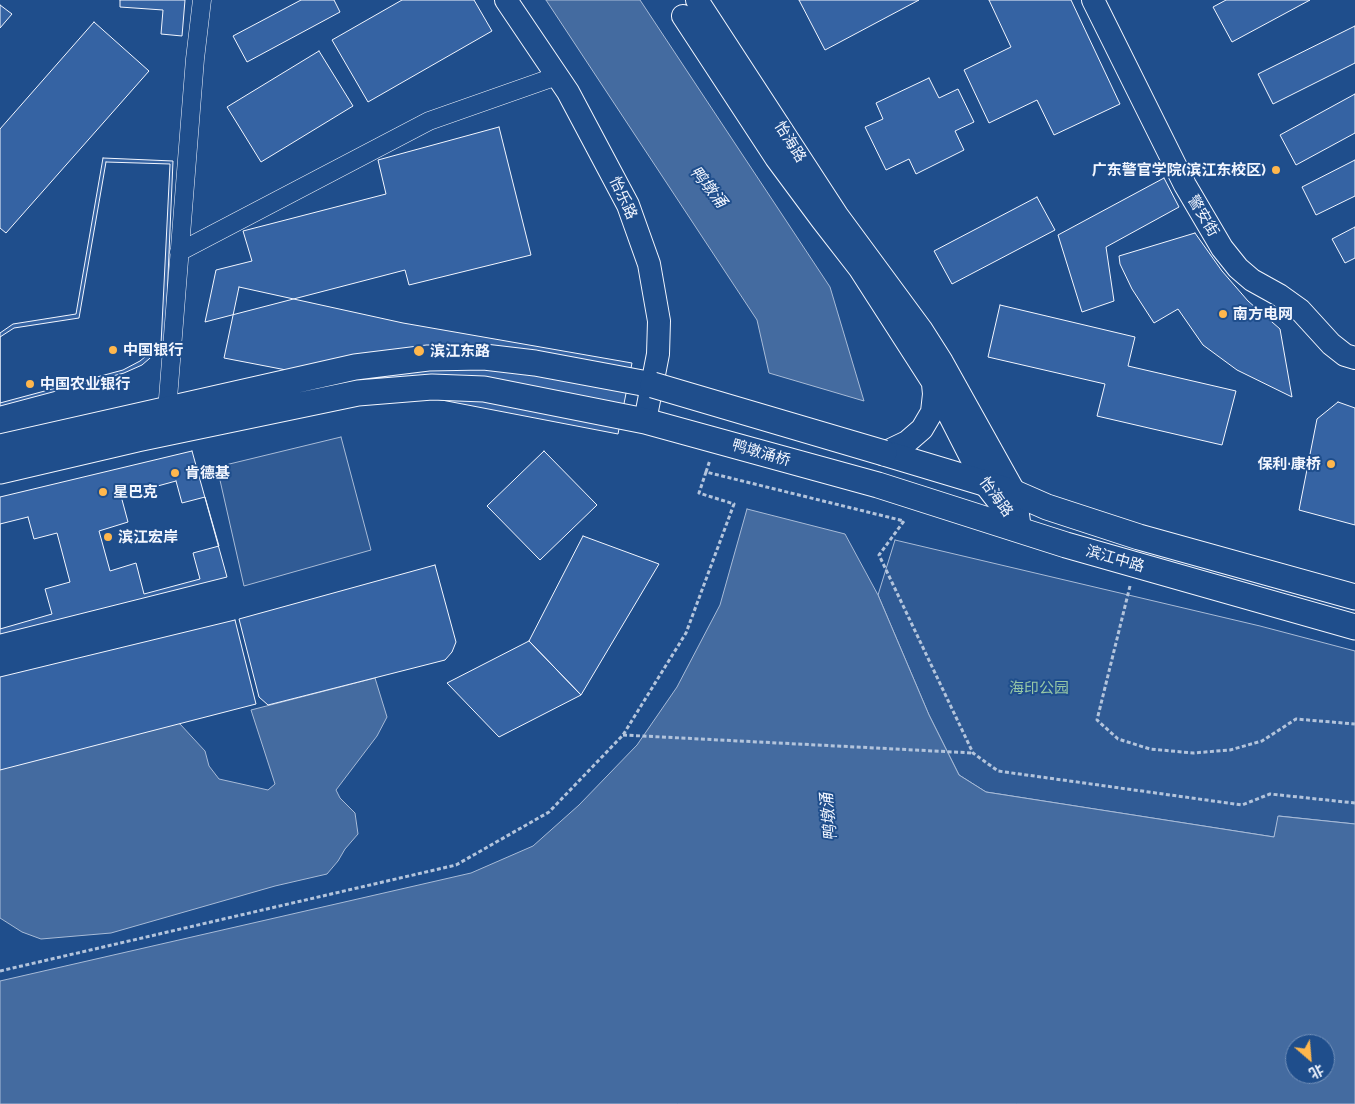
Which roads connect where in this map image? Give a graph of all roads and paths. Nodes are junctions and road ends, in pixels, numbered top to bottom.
1 (202, 0) edge
2 (506, 0) edge
3 (1093, 0) edge
4 (694, 4) edge
5 (557, 76) junction
6 (179, 252) junction
7 (1355, 358) edge
8 (932, 381) junction
9 (653, 385) junction
10 (168, 410) junction
11 (645, 421) junction
12 (0, 447) edge
13 (884, 453) junction
14 (0, 471) edge
15 (984, 483) junction
16 (878, 485) joint
17 (1015, 493) junction
18 (1020, 530) junction
19 (1131, 582) dead end
20 (1355, 597) edge
21 (1355, 627) edge
22 (1355, 724) edge
23 (622, 736) junction
24 (973, 753) junction
25 (1355, 803) edge
26 (0, 971) edge

1 - 6 street
2 - 5 street, 怡乐路
3 - 7 street, 警安街
4 - 8 street, 怡海路
4 - 17 street, 怡海路
5 - 6 street
5 - 9 street, 怡乐路
6 - 10 street
8 - 13 street
8 - 15 street, 怡海路
9 - 10 main road
9 - 11 street, 怡乐路
9 - 13 main road, bridge
10 - 12 main road
11 - 14 main road
11 - 16 main road, 鸭墩涌桥
13 - 15 main road, 滨江中路
15 - 17 main road, 滨江中路
15 - 18 street, 怡海路
16 - 18 main road, 滨江中路
17 - 18 street, 怡海路
17 - 20 main road, 滨江中路
18 - 21 main road, 滨江中路
19 - 22 path
23 - 24 path
23 - 24 path
23 - 26 path
24 - 25 path

